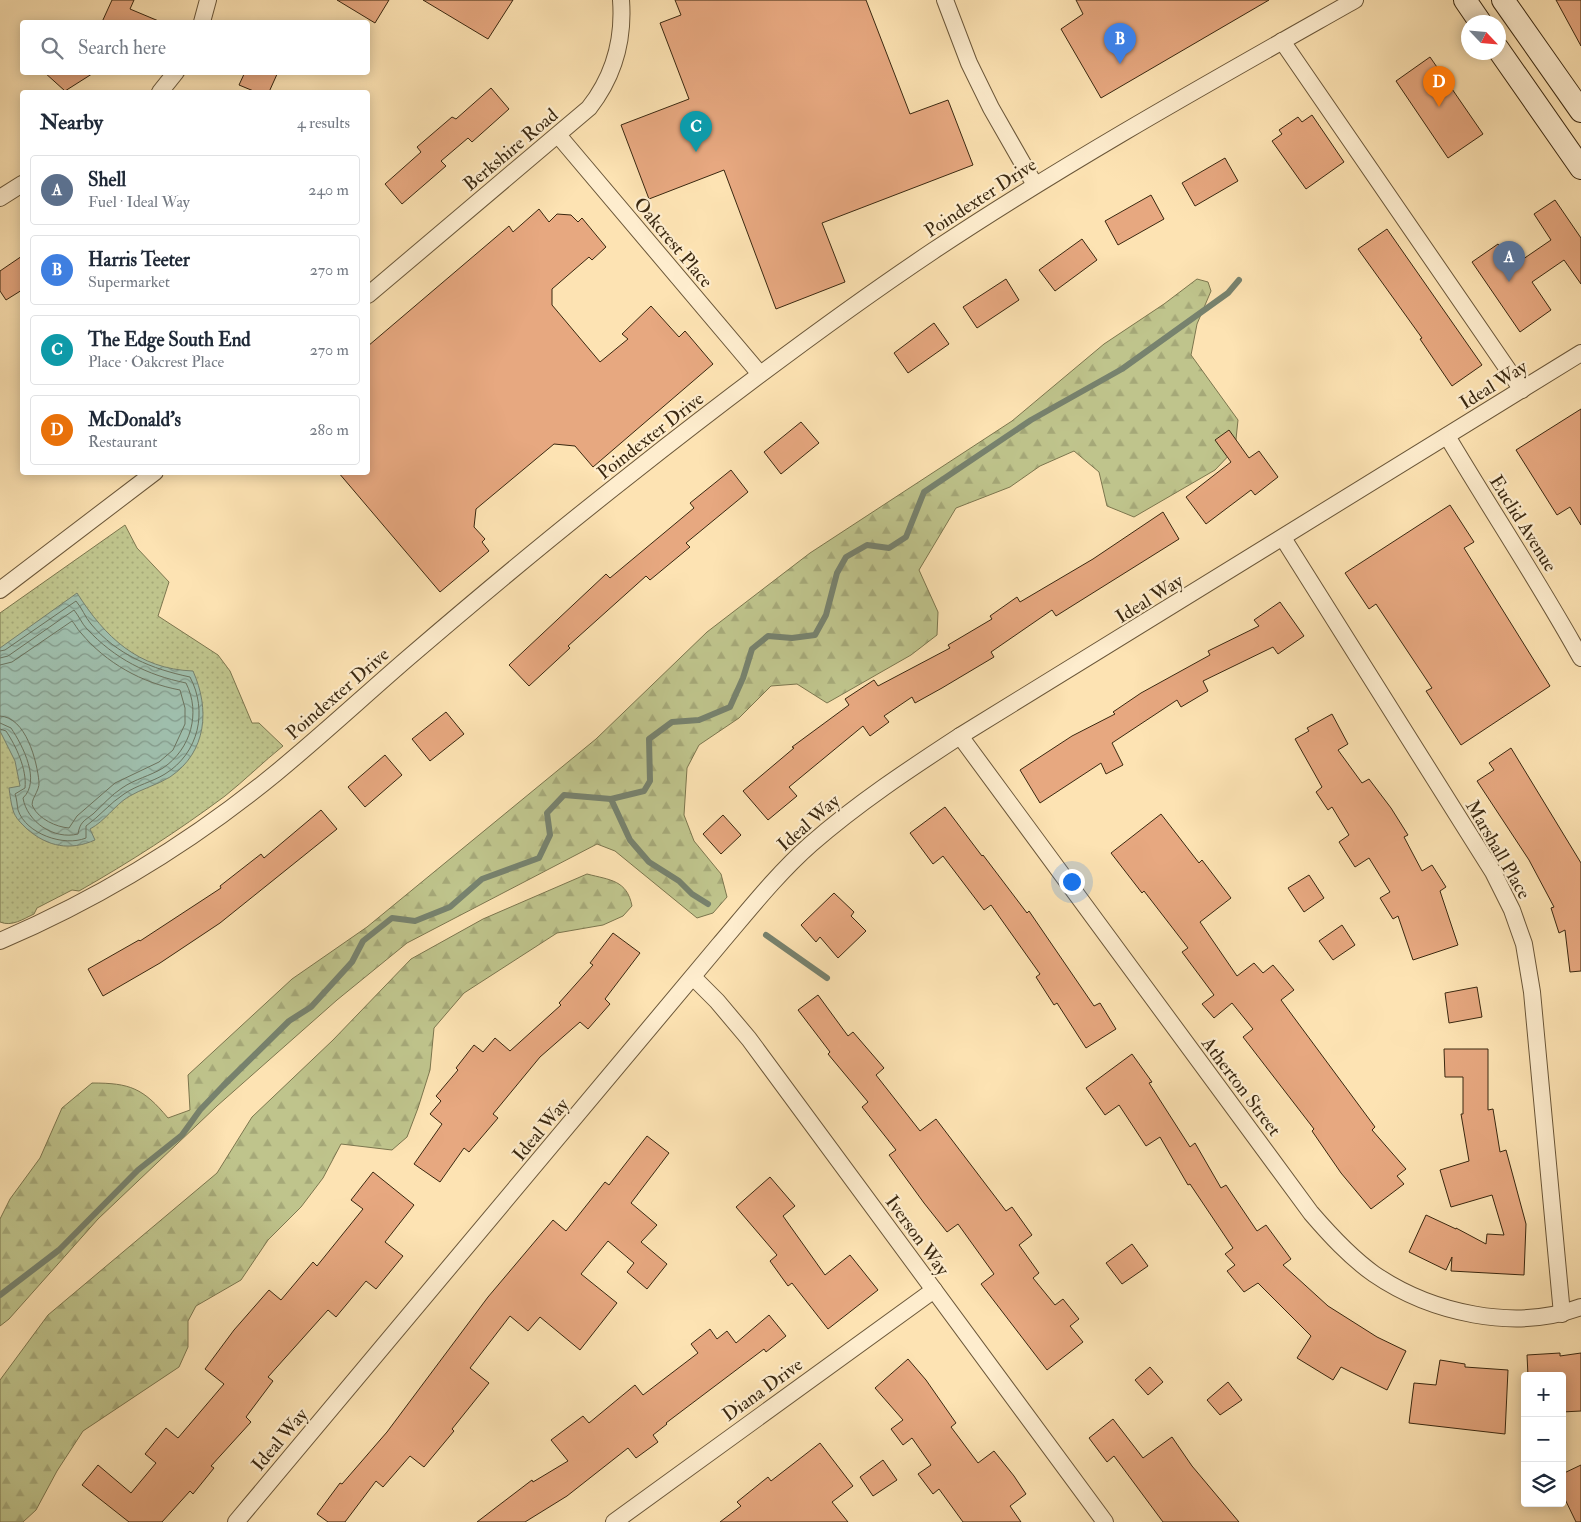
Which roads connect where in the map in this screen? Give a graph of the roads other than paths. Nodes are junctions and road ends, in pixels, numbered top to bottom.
1 (208, 0) edge
2 (621, 0) edge
3 (946, 0) edge
4 (1355, 0) edge
5 (1465, 0) edge
6 (1503, 0) edge
7 (1475, 15) edge
8 (203, 20) edge
9 (1282, 41) junction
10 (1506, 60) edge
11 (174, 75) edge
12 (162, 90) edge
13 (1581, 111) edge
14 (558, 135) junction
15 (1581, 168) edge
16 (20, 185) edge
17 (1035, 185) junction
18 (0, 198) edge
19 (370, 293) edge
20 (1581, 353) edge
21 (760, 374) junction
22 (1522, 390) junction
23 (1447, 436) junction
24 (152, 475) edge
25 (1283, 538) junction
26 (0, 590) edge
27 (1581, 658) edge
28 (960, 736) junction
29 (0, 941) edge
30 (693, 977) junction
31 (934, 1290) junction
32 (1581, 1307) edge
33 (1562, 1314) junction
34 (236, 1522) edge
35 (614, 1522) edge
36 (1104, 1522) edge

1 - 8 street
2 - 14 street, Berkshire Road
3 - 17 street
4 - 9 street, Poindexter Drive
5 - 7 main road
6 - 13 main road
9 - 17 street, Poindexter Drive
9 - 22 street
10 - 15 main road
11 - 12 street
14 - 19 street, Berkshire Road
14 - 21 street, Oakcrest Place
16 - 18 street
17 - 21 street, Poindexter Drive
20 - 22 street, Ideal Way
21 - 29 street, Poindexter Drive
22 - 23 street, Ideal Way
23 - 25 street, Ideal Way
23 - 27 street, Euclid Avenue
24 - 26 street
25 - 28 street, Ideal Way
25 - 33 street, Marshall Place
28 - 30 street, Ideal Way
28 - 33 street, Atherton Street
30 - 31 street, Iverson Way
30 - 34 street, Ideal Way
31 - 35 street, Diana Drive
31 - 36 street, Iverson Way
32 - 33 street, Atherton Street

